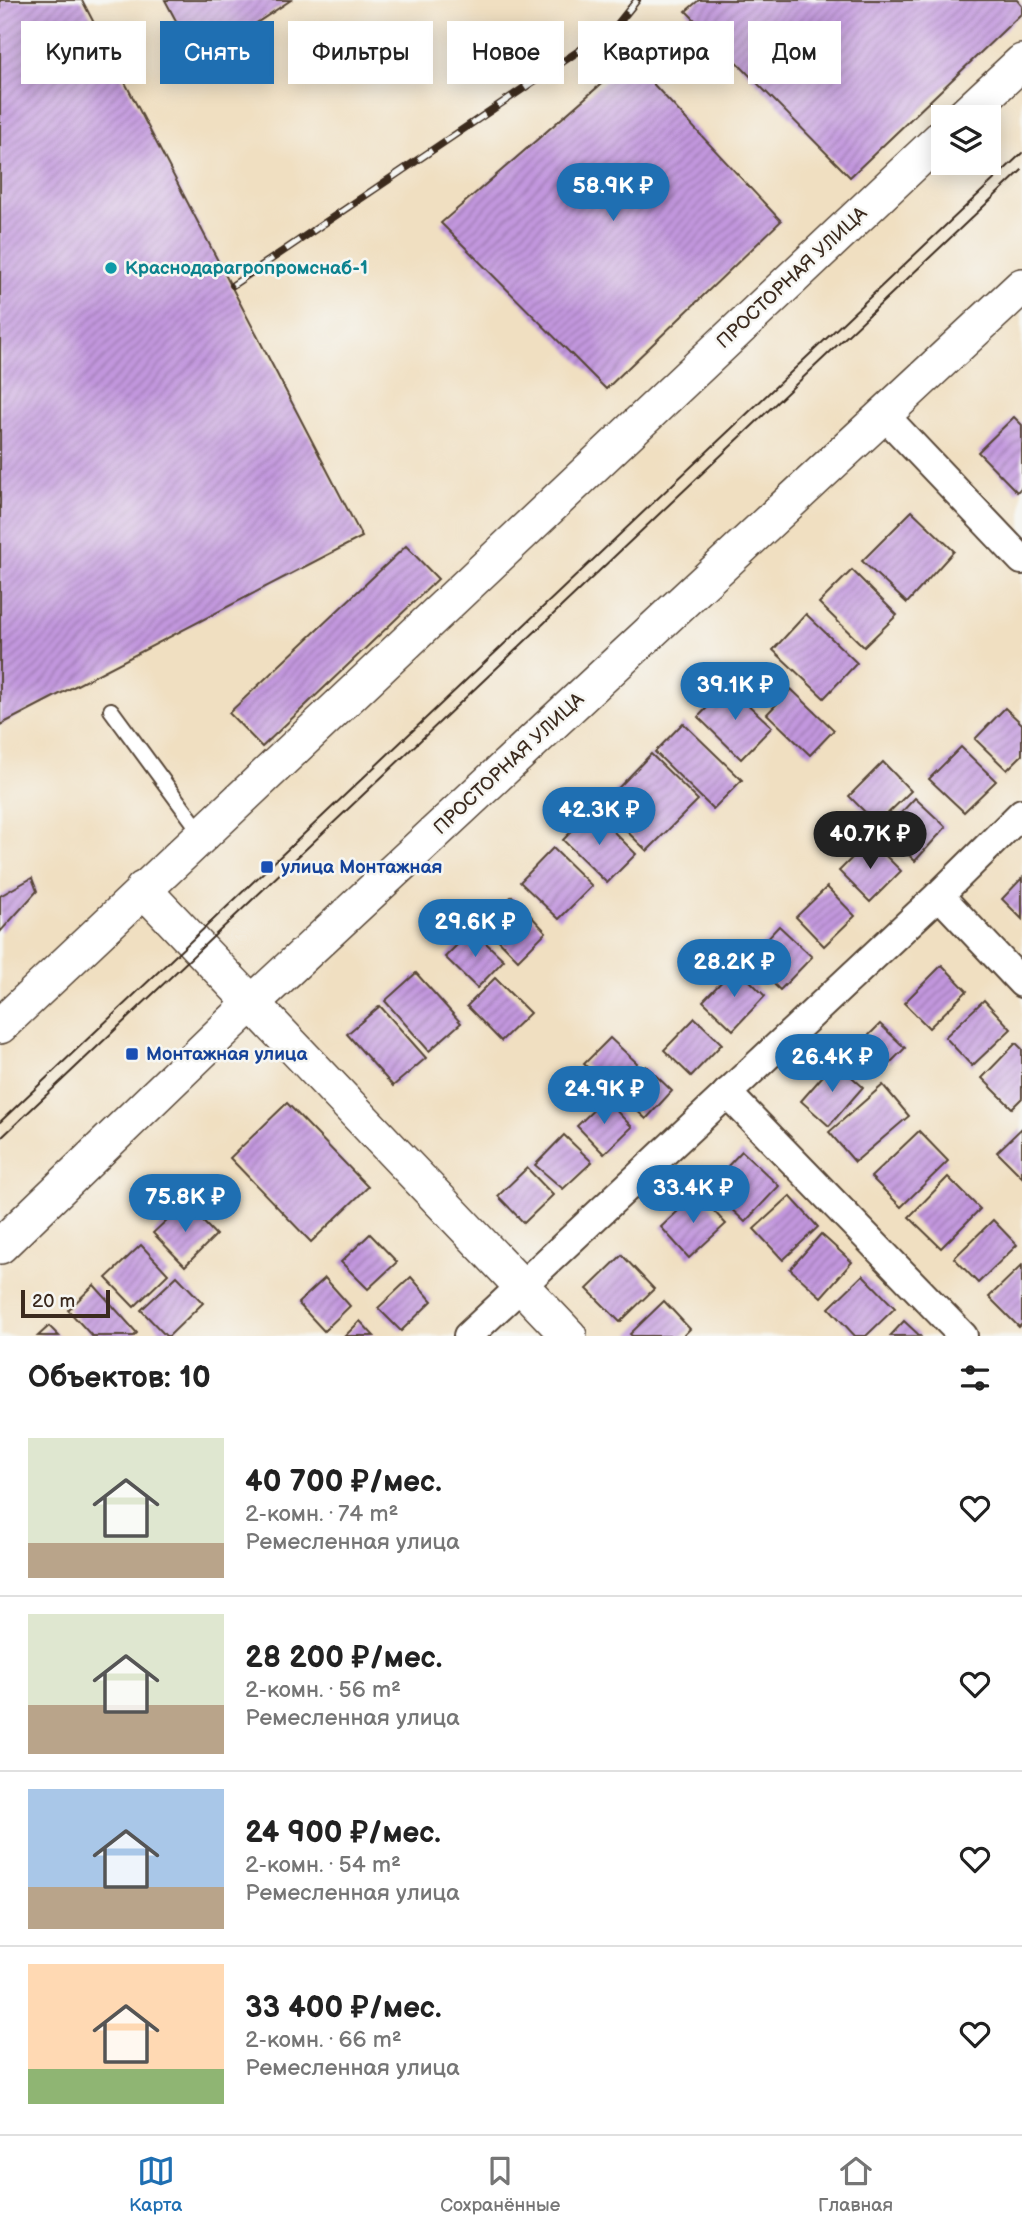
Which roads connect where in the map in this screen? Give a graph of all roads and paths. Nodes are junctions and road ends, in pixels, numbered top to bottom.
1 (1022, 62) edge
2 (976, 105) edge
3 (931, 147) edge
4 (1022, 286) edge
5 (884, 415) junction
6 (1022, 559) edge
7 (111, 710) dead end
8 (1022, 813) edge
9 (202, 834) junction
10 (144, 889) junction
11 (939, 895) junction
12 (1022, 983) edge
13 (252, 1003) junction
14 (0, 1026) edge
15 (727, 1093) junction
16 (0, 1246) edge
17 (521, 1285) junction
18 (468, 1336) edge
19 (569, 1336) edge
20 (962, 1336) edge

1 - 2 street
3 - 9 street, ПРОСТОРНАЯ УЛИЦА
4 - 5 street, ПРОСТОРНАЯ УЛИЦА
5 - 6 street
5 - 13 street, ПРОСТОРНАЯ УЛИЦА
7 - 9 lane
8 - 11 street
9 - 10 street, ПРОСТОРНАЯ УЛИЦА
10 - 13 street
10 - 14 street, ПРОСТОРНАЯ УЛИЦА
11 - 12 street
11 - 15 street
13 - 16 street, ПРОСТОРНАЯ УЛИЦА
13 - 17 street
15 - 17 street
15 - 20 street
17 - 18 street
17 - 19 street

